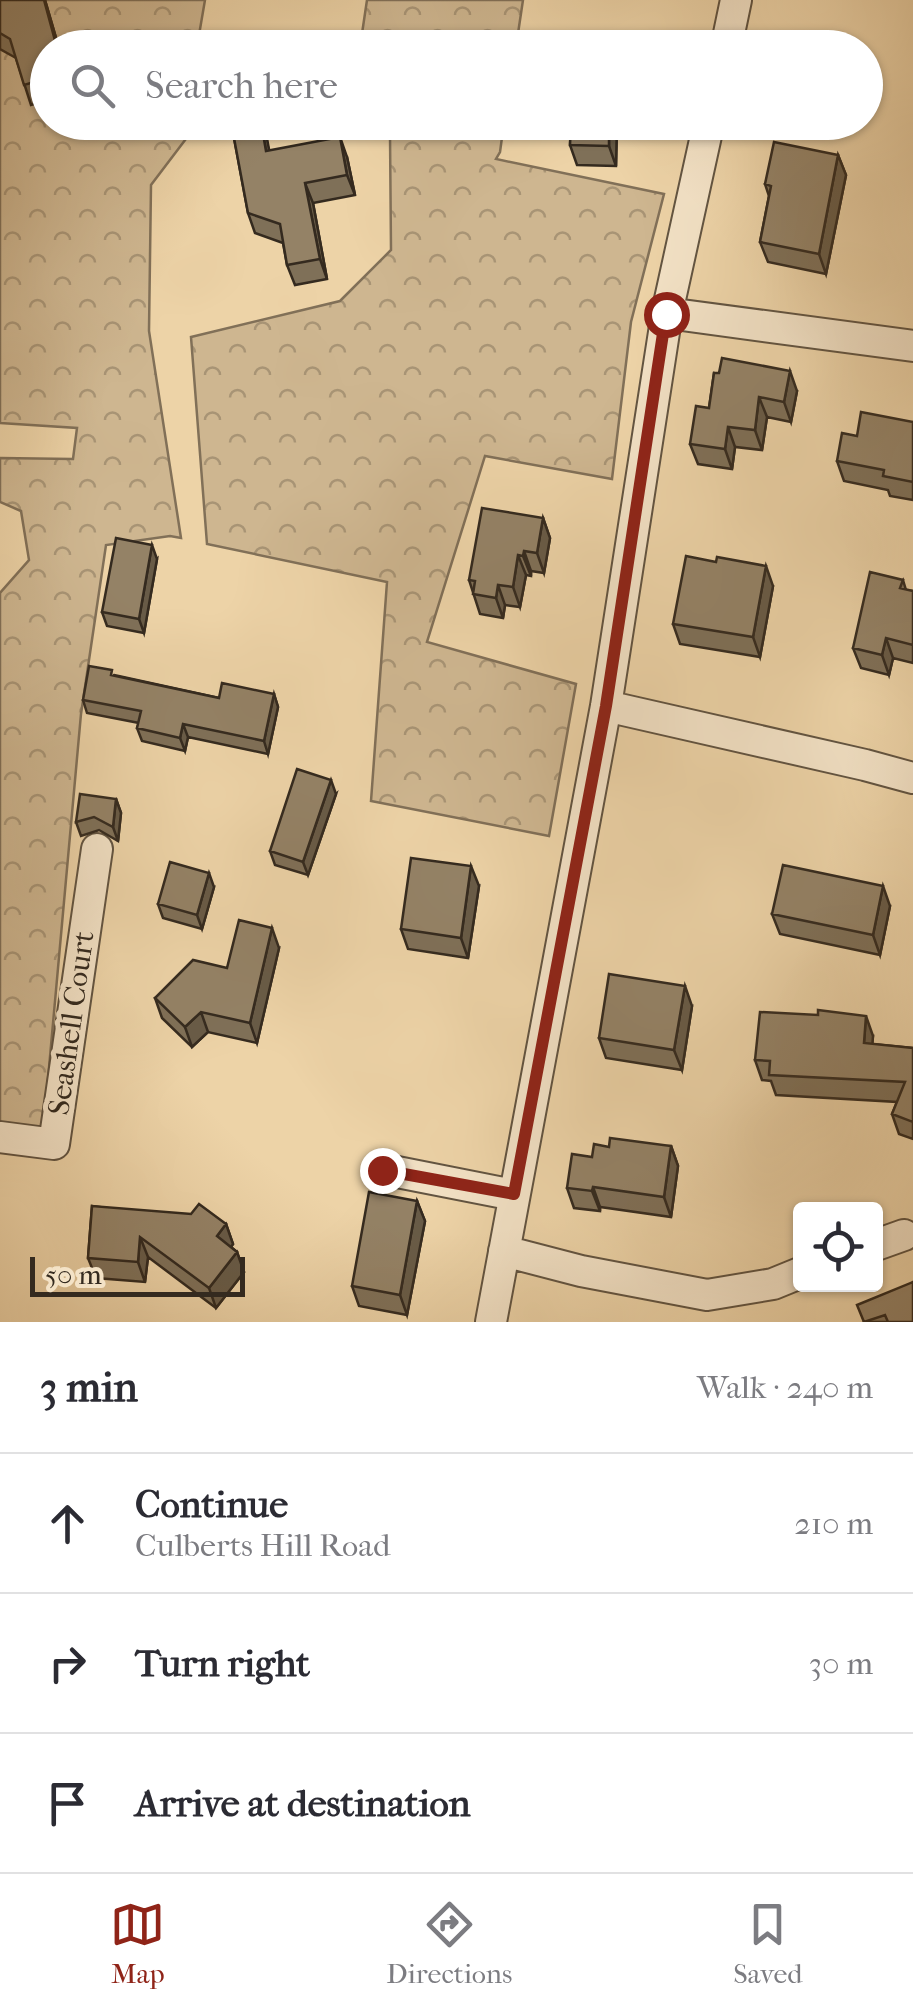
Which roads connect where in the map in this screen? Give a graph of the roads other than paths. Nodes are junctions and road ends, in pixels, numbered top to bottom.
1 (736, 0) edge
2 (730, 30) edge
3 (705, 140) edge
4 (666, 314) junction
5 (913, 346) edge
6 (606, 706) junction
7 (913, 778) edge
8 (97, 849) dead end
9 (0, 1137) edge
10 (382, 1170) dead end
11 (514, 1194) junction
12 (504, 1251) junction
13 (793, 1276) edge
14 (491, 1322) edge

1 - 2 street
3 - 4 street
4 - 5 street
4 - 6 street
6 - 7 street
6 - 11 street
8 - 9 street, Seashell Court
10 - 11 street
11 - 12 street
12 - 13 street
12 - 14 street

